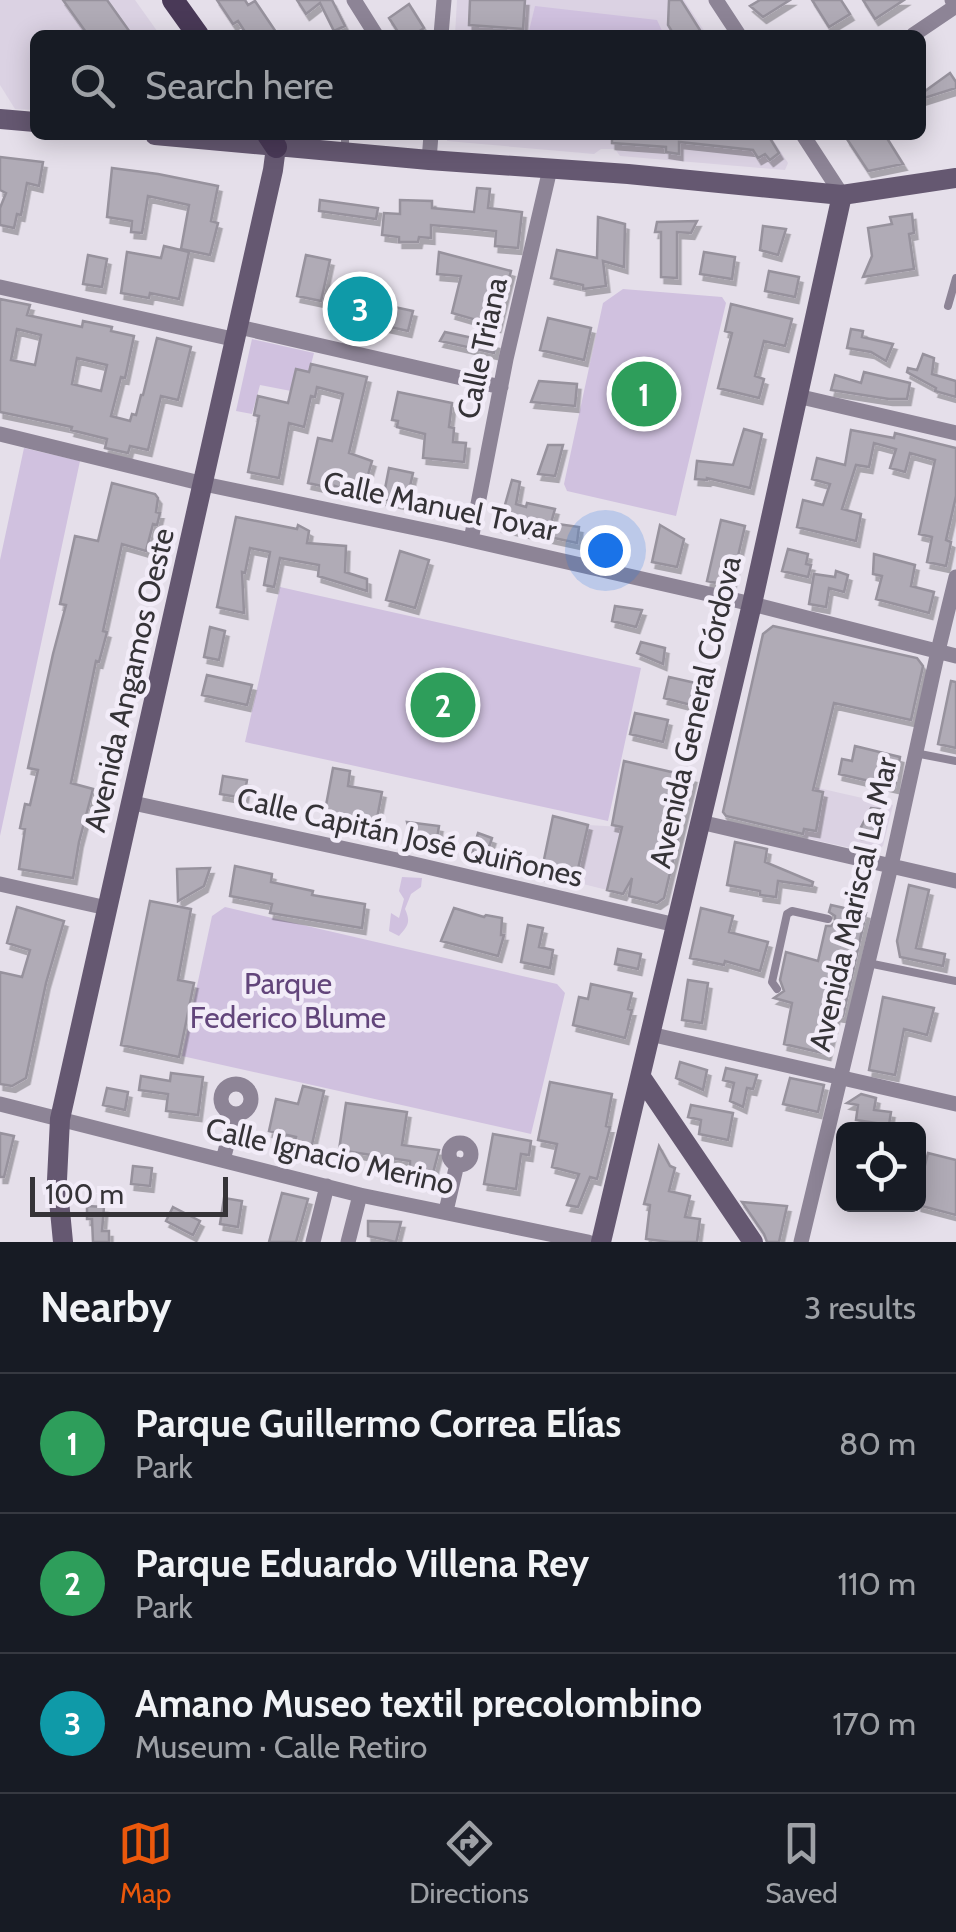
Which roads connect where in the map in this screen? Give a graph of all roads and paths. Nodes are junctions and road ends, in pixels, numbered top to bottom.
1 (173, 0) edge
2 (354, 0) edge
3 (444, 0) edge
4 (716, 0) edge
5 (952, 0) edge
6 (956, 6) edge
7 (194, 30) edge
8 (373, 30) edge
9 (441, 30) edge
10 (736, 30) edge
11 (920, 30) edge
12 (1, 121) edge
13 (30, 122) edge
14 (431, 140) edge
15 (806, 140) edge
16 (272, 141) edge
17 (305, 142) edge
18 (345, 143) edge
19 (429, 160) junction
20 (550, 169) junction
21 (956, 178) edge
22 (842, 195) junction
23 (956, 278) edge
24 (0, 287) edge
25 (954, 291) edge
26 (948, 306) dead end
27 (238, 333) junction
28 (501, 387) junction
29 (798, 396) junction
30 (956, 433) edge
31 (0, 434) edge
32 (204, 484) junction
33 (471, 540) junction
34 (956, 577) edge
35 (752, 604) junction
36 (938, 651) junction
37 (956, 656) edge
38 (916, 753) junction
39 (956, 761) edge
40 (132, 803) junction
41 (700, 822) junction
42 (891, 866) junction
43 (956, 881) edge
44 (0, 884) edge
45 (107, 908) junction
46 (828, 919) dead end
47 (676, 925) junction
48 (868, 963) junction
49 (956, 981) edge
50 (777, 989) dead end
51 (650, 1034) junction
52 (641, 1076) junction
53 (841, 1078) junction
54 (0, 1104) edge
55 (956, 1104) edge
56 (235, 1114) dead end
57 (60, 1119) junction
58 (223, 1160) junction
59 (457, 1164) dead end
60 (327, 1186) junction
61 (360, 1195) junction
62 (446, 1211) junction
63 (63, 1242) edge
64 (313, 1242) edge
65 (348, 1242) edge
66 (588, 1242) edge
67 (602, 1242) edge
68 (753, 1242) edge
69 (801, 1242) edge

1 - 7 main road
2 - 8 street
3 - 9 street
4 - 10 street
5 - 6 street
6 - 11 street
12 - 13 street
14 - 19 street
15 - 22 street
16 - 17 street
16 - 27 street, Avenida Angamos Oeste
17 - 18 street
18 - 19 street
19 - 20 street
20 - 22 street
20 - 28 street, Calle Triana
21 - 22 street
22 - 29 street, Avenida General Córdova
23 - 25 lane
24 - 27 street
25 - 26 lane
27 - 28 street
27 - 32 street, Avenida Angamos Oeste
28 - 33 street, Calle Triana
29 - 30 street
29 - 35 street, Avenida General Córdova
31 - 32 street, Calle Manuel Tovar
32 - 33 street, Calle Manuel Tovar
32 - 40 street, Avenida Angamos Oeste
33 - 35 street, Calle Manuel Tovar
34 - 36 street, Avenida Mariscal La Mar
35 - 36 street, Calle Manuel Tovar
35 - 41 street, Avenida General Córdova
36 - 37 street, Calle Manuel Tovar
36 - 38 street, Avenida Mariscal La Mar
38 - 39 lane
38 - 42 street, Avenida Mariscal La Mar
40 - 45 street, Avenida Angamos Oeste
40 - 47 street, Calle Capitán José Quiñones
41 - 42 street
41 - 47 street, Avenida General Córdova
42 - 43 street
42 - 48 street, Avenida Mariscal La Mar
44 - 45 street
45 - 57 street, Avenida Angamos Oeste
46 - 50 lane
47 - 51 street, Avenida General Córdova
48 - 49 lane
48 - 53 street, Avenida Mariscal La Mar
51 - 52 street, Avenida General Córdova
51 - 53 street
52 - 67 street, Avenida General Córdova
52 - 68 street
53 - 55 street
53 - 69 street, Avenida Mariscal La Mar
54 - 57 street, Calle Ignacio Merino
56 - 58 street
57 - 58 street, Calle Ignacio Merino
57 - 63 street, Avenida Angamos Oeste
58 - 60 street, Calle Ignacio Merino
59 - 62 street
60 - 61 street, Calle Ignacio Merino
60 - 64 street
61 - 62 street, Calle Ignacio Merino
61 - 65 street
62 - 66 street, Calle Ignacio Merino

